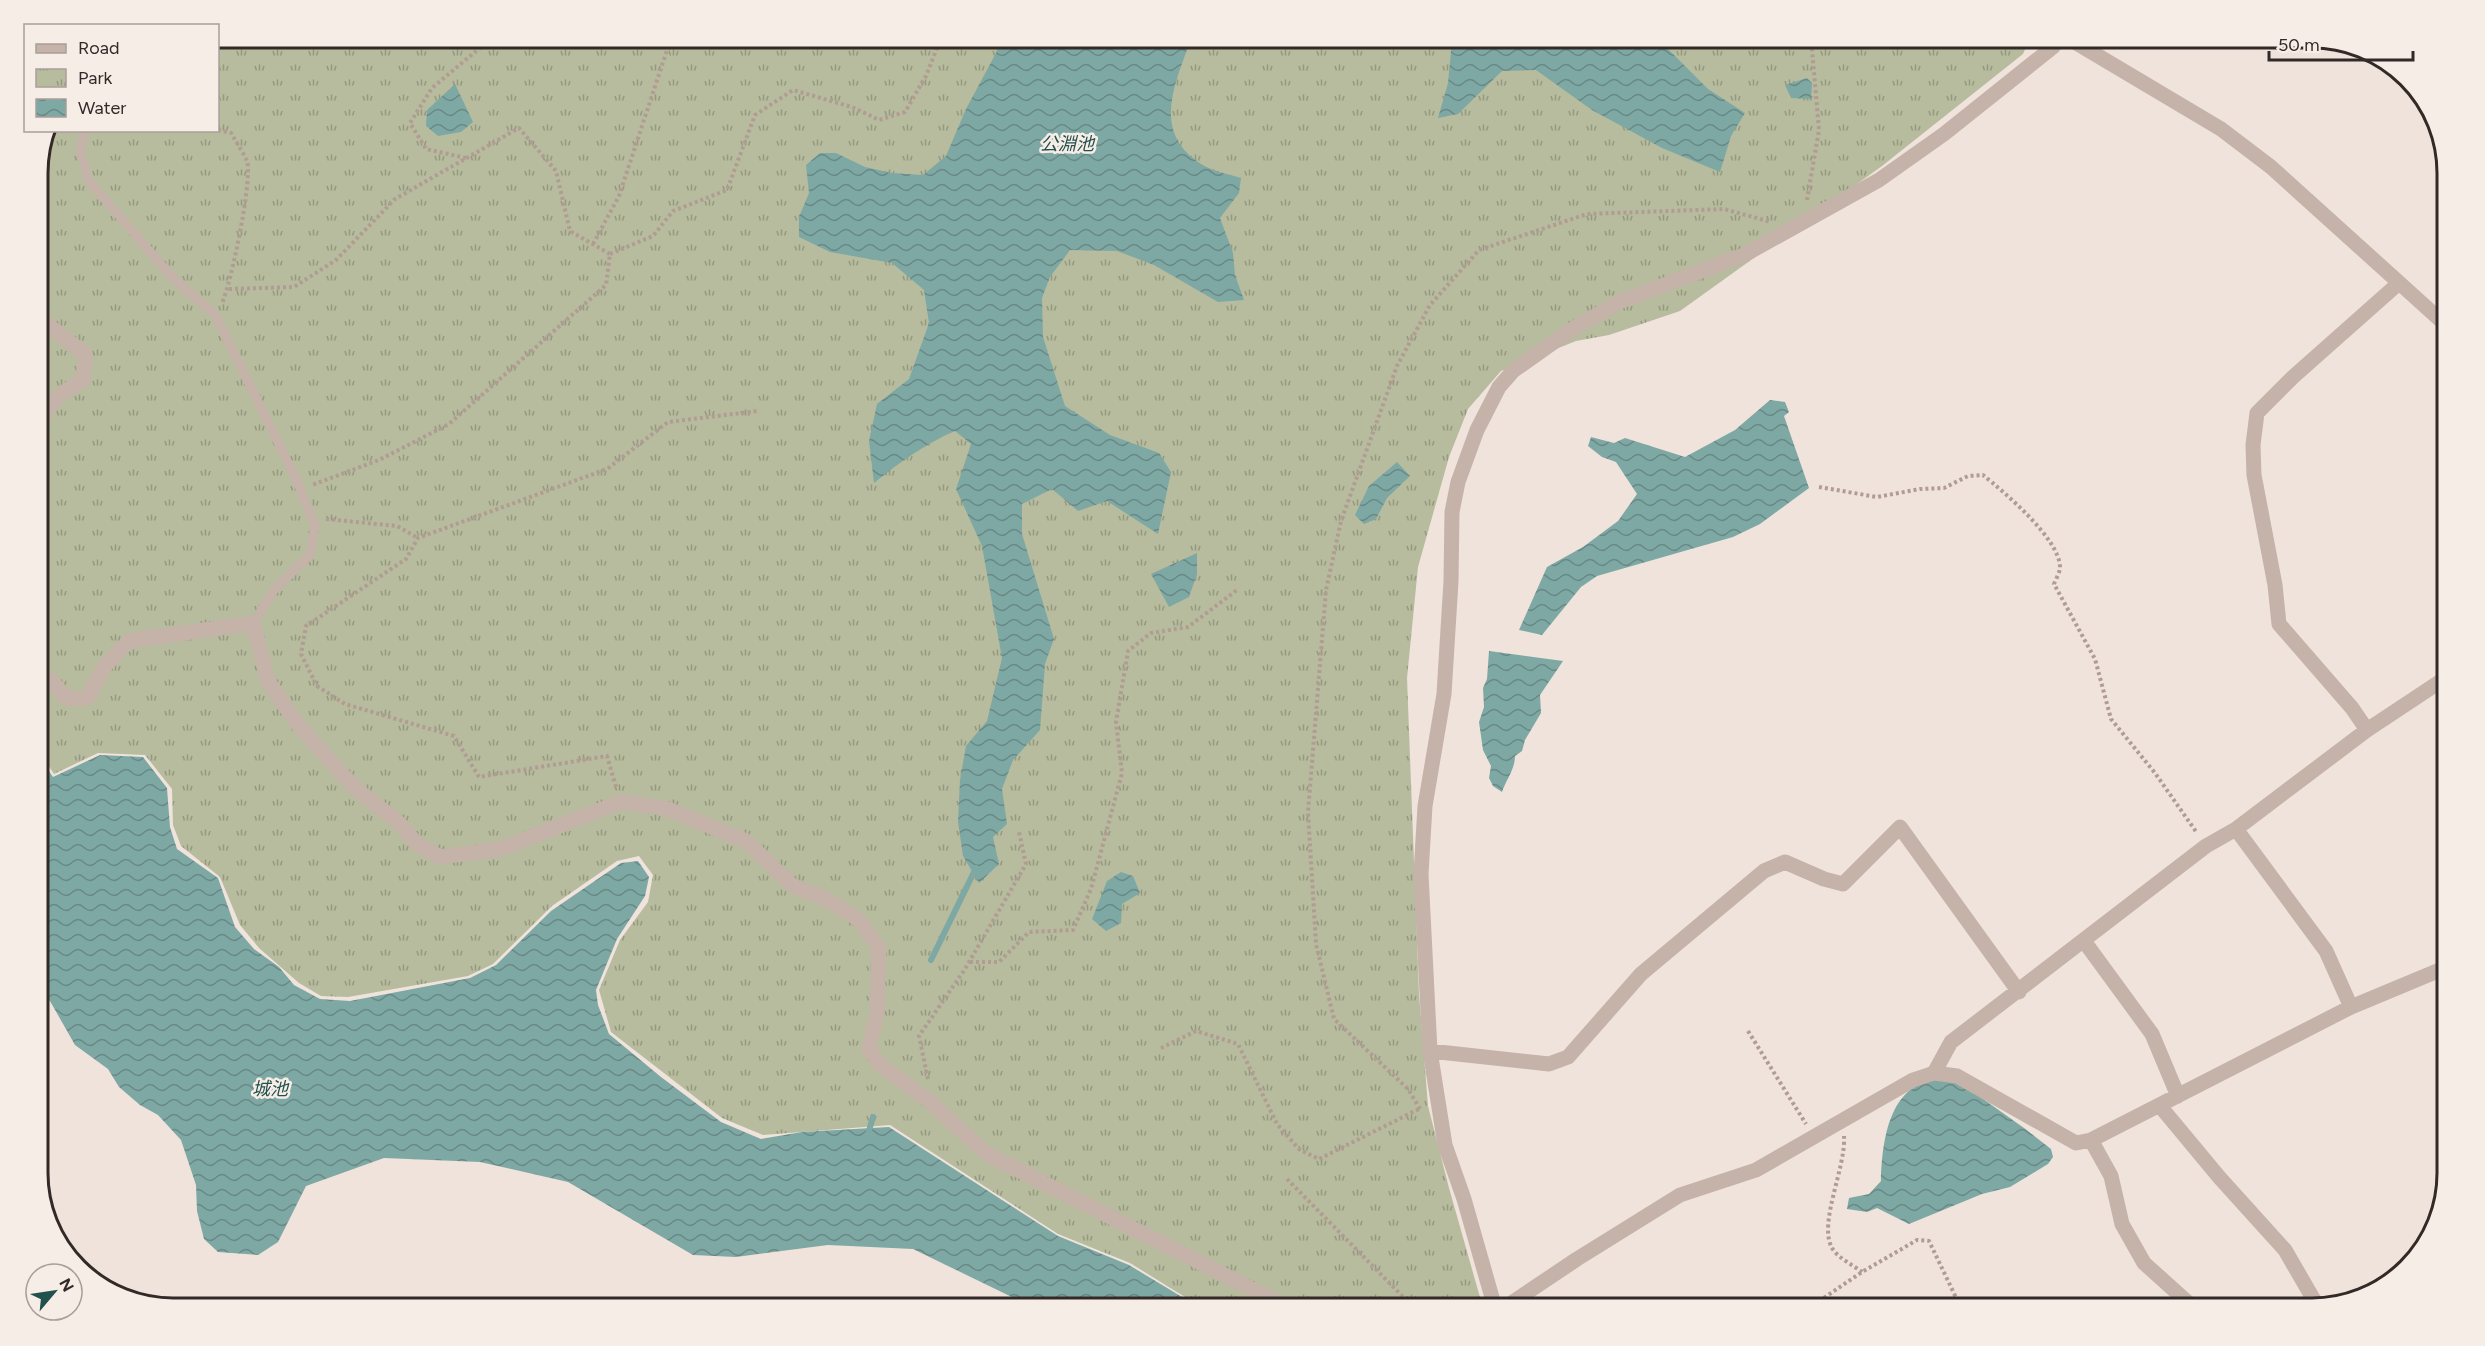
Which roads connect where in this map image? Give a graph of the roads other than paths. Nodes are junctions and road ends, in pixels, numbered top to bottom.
1 (2052, 48) edge
2 (2085, 48) edge
3 (84, 132) edge
4 (2398, 284) junction
5 (2437, 317) edge
6 (48, 325) edge
7 (48, 409) edge
8 (253, 623) junction
9 (48, 680) edge
10 (2437, 684) edge
11 (2367, 730) junction
12 (2236, 830) junction
13 (2084, 942) junction
14 (2437, 971) edge
15 (2019, 992) junction
16 (2351, 1007) junction
17 (1430, 1051) junction
18 (1934, 1073) junction
19 (2178, 1096) junction
20 (2160, 1106) junction
21 (2091, 1140) junction
22 (1269, 1298) edge
23 (1492, 1298) edge
24 (1519, 1298) edge
25 (2183, 1298) edge
26 (2313, 1298) edge

1 - 17 street
2 - 4 street
3 - 8 lane
4 - 5 street
4 - 11 street
6 - 7 street
8 - 9 street
8 - 22 street
10 - 11 street
11 - 12 street
12 - 13 street
12 - 16 street
13 - 15 street
13 - 19 street
14 - 16 street
15 - 17 street
15 - 18 street
16 - 19 street
17 - 23 street
18 - 21 street
18 - 24 street
19 - 20 street
20 - 21 street
20 - 26 street
21 - 25 street

